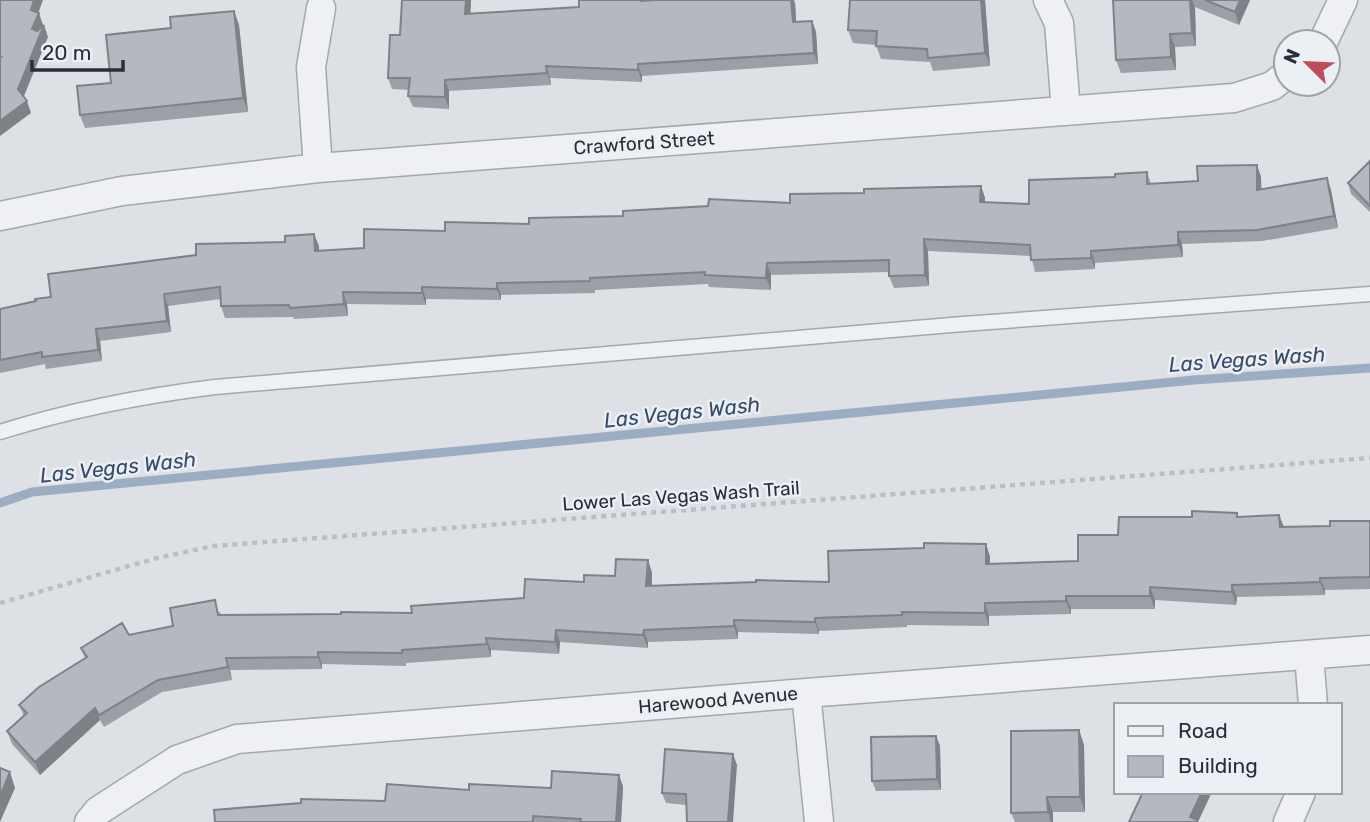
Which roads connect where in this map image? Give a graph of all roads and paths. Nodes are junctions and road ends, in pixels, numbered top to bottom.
1 (1048, 0) edge
2 (1343, 0) edge
3 (321, 8) dead end
4 (1330, 28) edge
5 (1272, 86) edge
6 (1066, 111) junction
7 (318, 167) junction
8 (0, 216) edge
9 (1370, 294) edge
10 (0, 432) edge
11 (1370, 458) edge
12 (0, 603) edge
13 (1370, 650) edge
14 (1309, 655) junction
15 (806, 693) junction
16 (1313, 703) edge
17 (1300, 794) edge
18 (89, 822) edge
19 (819, 822) edge
20 (1288, 822) edge

1 - 6 street
2 - 4 street
3 - 7 street
5 - 6 street, Crawford Street
6 - 7 street, Crawford Street
7 - 8 street, Crawford Street
9 - 10 lane
11 - 12 path, Lower Las Vegas Wash Trail
13 - 14 street, Harewood Avenue
14 - 15 street, Harewood Avenue
14 - 16 street
15 - 18 street, Harewood Avenue
15 - 19 street
17 - 20 street

